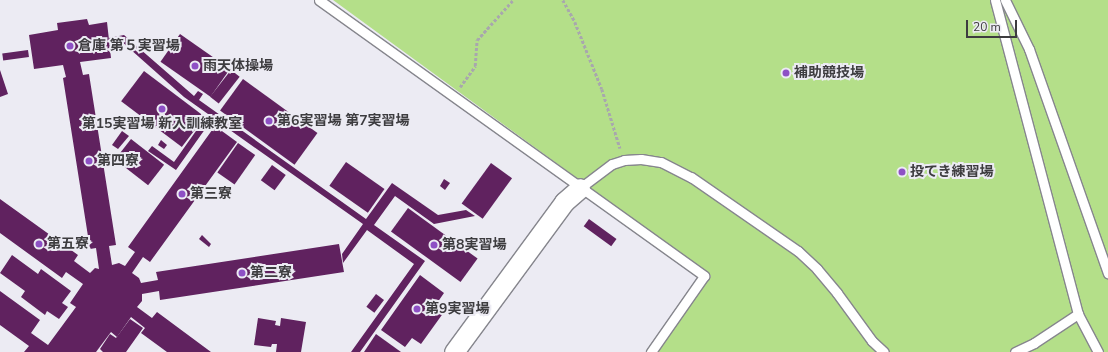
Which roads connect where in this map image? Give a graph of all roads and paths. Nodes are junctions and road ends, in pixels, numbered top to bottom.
1 (319, 0) edge
2 (513, 0) edge
3 (563, 0) edge
4 (995, 0) edge
5 (1005, 0) edge
6 (453, 96) junction
7 (624, 160) junction
8 (580, 188) junction
9 (1108, 273) edge
10 (1078, 314) junction
11 (454, 352) edge
12 (651, 352) edge
13 (884, 352) edge
14 (1015, 352) edge
15 (1098, 352) edge

1 - 6 lane
2 - 6 path
3 - 7 path
4 - 10 lane
5 - 9 lane
6 - 8 lane
7 - 8 lane
7 - 13 lane
8 - 11 street
8 - 12 lane
10 - 14 lane
10 - 15 lane

